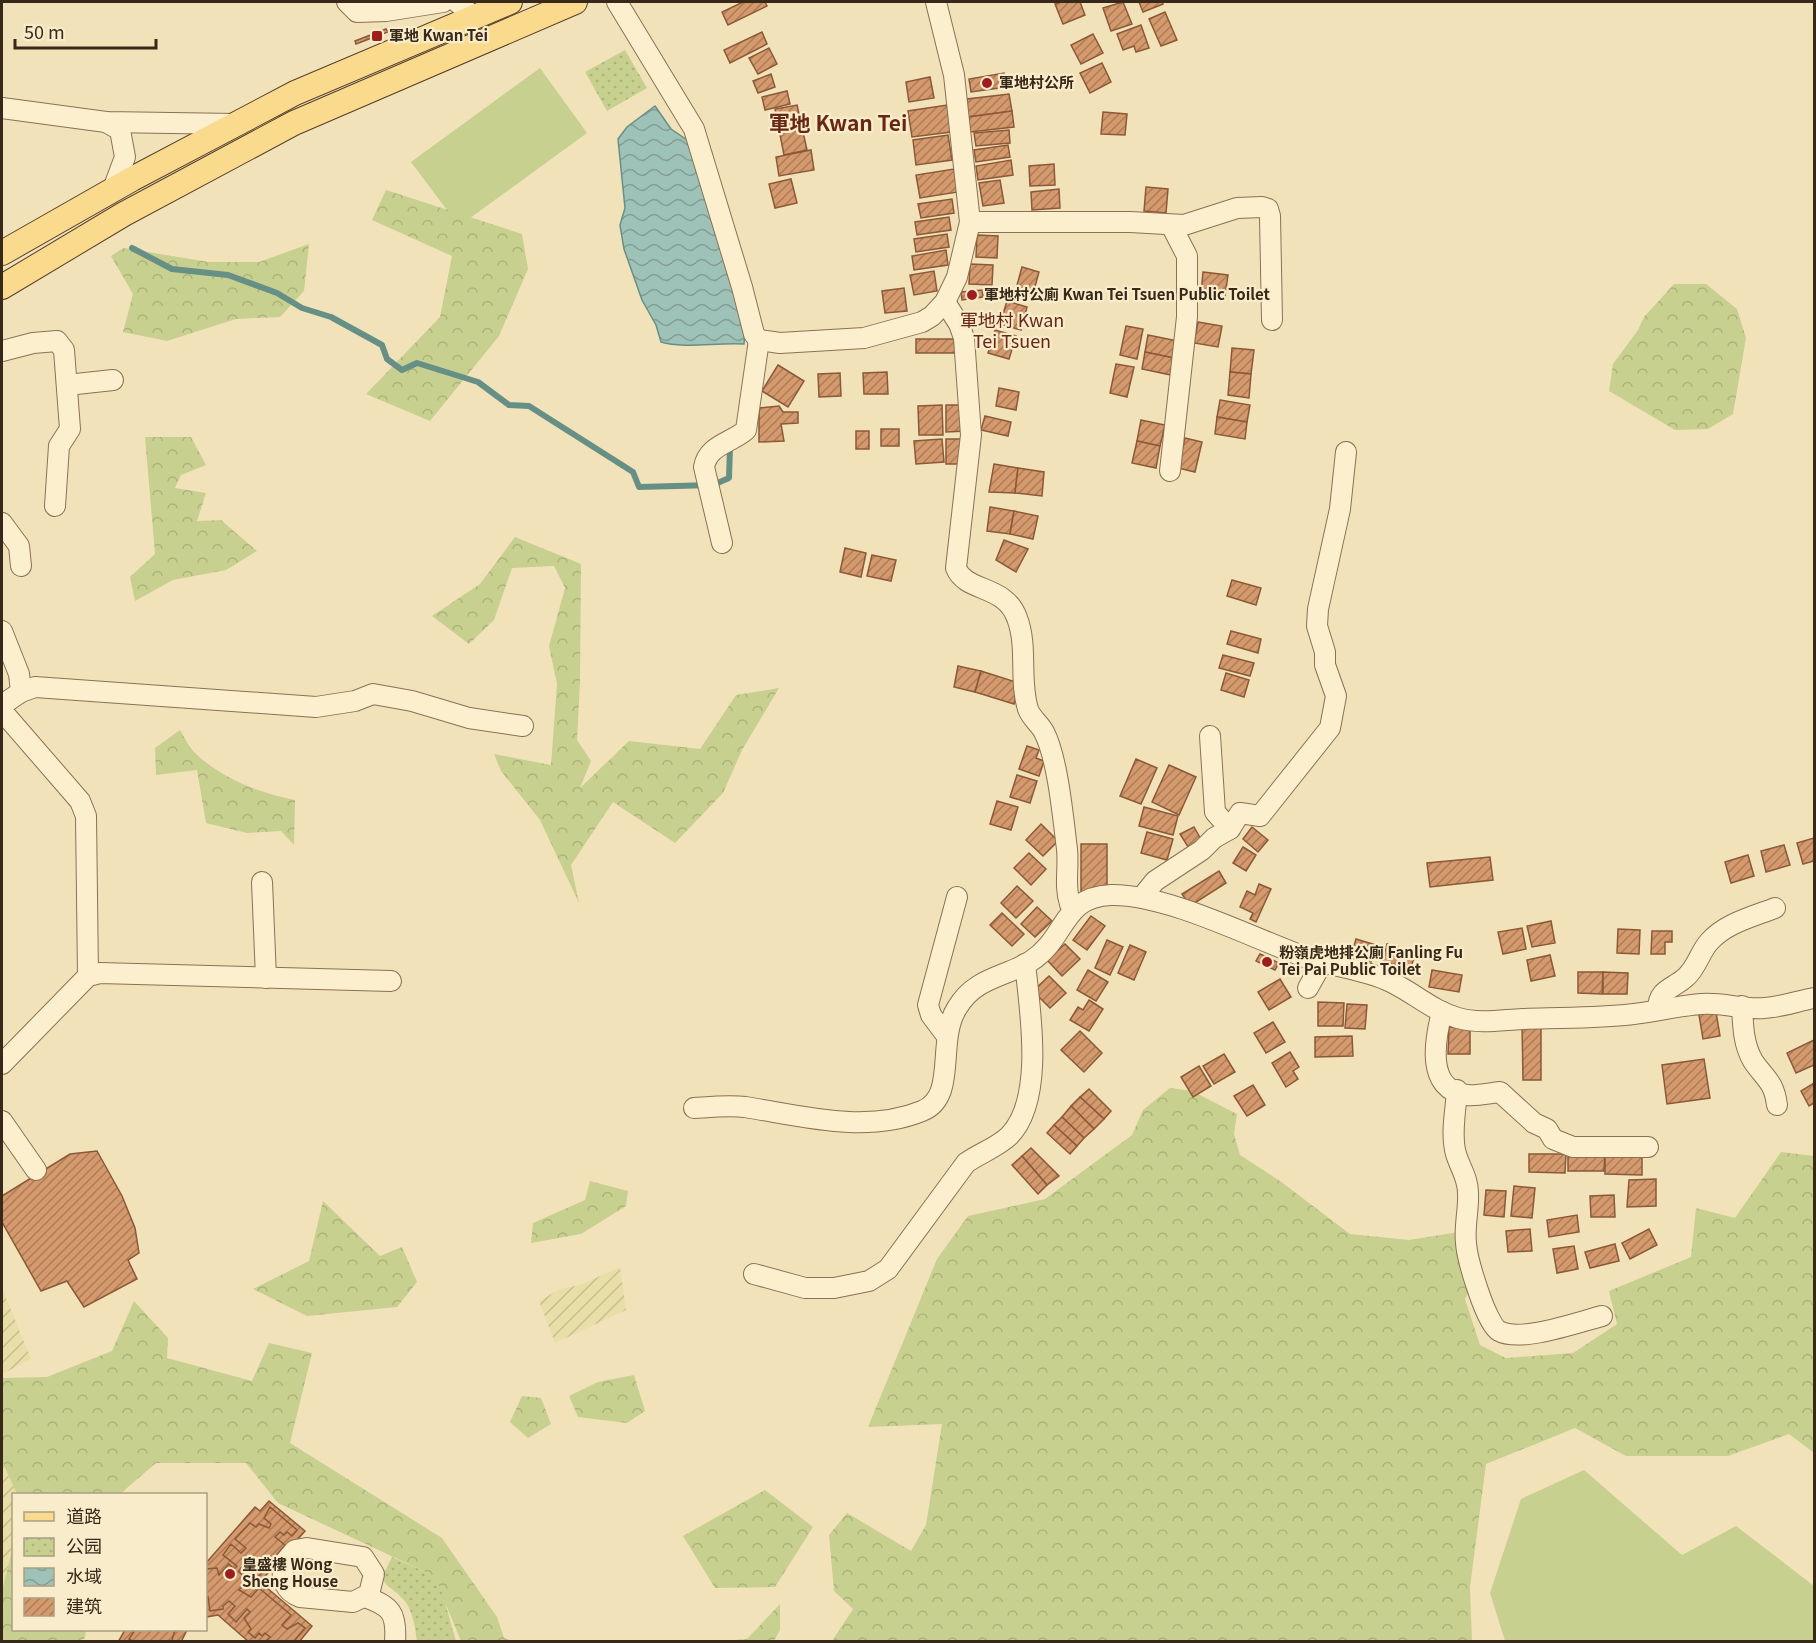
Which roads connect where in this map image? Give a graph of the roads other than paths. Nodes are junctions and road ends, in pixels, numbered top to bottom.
1 (346, 2) edge
2 (443, 2) edge
3 (510, 2) edge
4 (575, 2) edge
5 (617, 2) edge
6 (936, 2) edge
7 (465, 9) edge
8 (2, 108) edge
9 (106, 122) junction
10 (236, 124) junction
11 (113, 189) junction
12 (970, 222) junction
13 (1171, 225) junction
14 (2, 253) edge
15 (2, 287) edge
16 (945, 302) junction
17 (1272, 320) dead end
18 (759, 340) junction
19 (2, 351) edge
20 (112, 380) dead end
21 (67, 384) junction
22 (1346, 452) dead end
23 (1170, 471) dead end
24 (55, 506) dead end
25 (2, 524) edge
26 (722, 543) dead end
27 (21, 566) dead end
28 (2, 631) edge
29 (21, 692) junction
30 (2, 705) edge
31 (2, 711) edge
32 (523, 726) dead end
33 (1210, 736) dead end
34 (1230, 829) junction
35 (262, 882) dead end
36 (957, 897) dead end
37 (1142, 897) junction
38 (1076, 906) junction
39 (1775, 908) dead end
40 (1323, 961) junction
41 (1025, 964) junction
42 (88, 976) junction
43 (266, 978) junction
44 (391, 981) dead end
45 (1308, 988) dead end
46 (1815, 998) edge
47 (1742, 1006) junction
48 (1658, 1010) junction
49 (1442, 1012) junction
50 (946, 1035) junction
51 (2, 1064) edge
52 (1457, 1090) junction
53 (1777, 1105) dead end
54 (694, 1108) dead end
55 (2, 1121) edge
56 (1648, 1147) dead end
57 (36, 1170) dead end
58 (754, 1274) dead end
59 (1602, 1316) dead end
60 (365, 1598) dead end
61 (395, 1641) edge

1 - 2 street
3 - 7 main road
4 - 15 main road
5 - 18 street
6 - 12 street
7 - 10 main road
8 - 9 street
9 - 10 street
9 - 11 street
10 - 11 main road
11 - 14 main road
12 - 13 street
12 - 16 street
13 - 17 street
13 - 23 street
16 - 18 street
16 - 38 street
18 - 26 street
19 - 21 street
20 - 21 street
21 - 24 street
22 - 34 street
25 - 27 street
28 - 29 street
29 - 30 street
29 - 32 street
31 - 42 street
33 - 34 street
34 - 37 street
35 - 43 street
36 - 50 street
37 - 38 street
37 - 40 street
38 - 41 street
39 - 48 street
40 - 45 street
40 - 49 street
41 - 50 street
41 - 58 street
42 - 43 street
42 - 51 street
43 - 44 street
46 - 47 street
47 - 48 street
47 - 53 street
48 - 49 street
49 - 52 street
50 - 54 street
52 - 56 street
52 - 59 street
55 - 57 street
60 - 61 street

